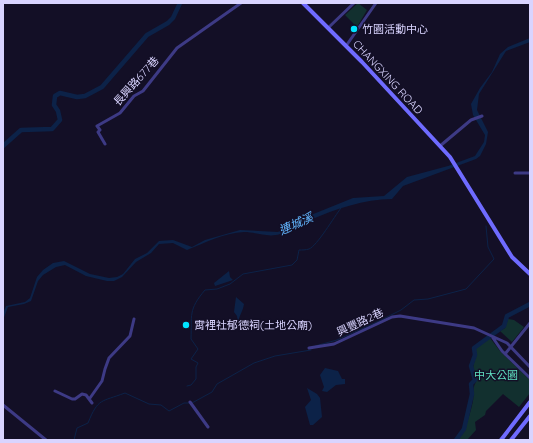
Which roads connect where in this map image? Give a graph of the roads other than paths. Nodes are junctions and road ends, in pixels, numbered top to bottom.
1 (241, 3) edge
2 (354, 3) edge
3 (376, 3) edge
4 (304, 4) edge
5 (328, 28) junction
6 (346, 46) junction
7 (482, 116) dead end
8 (105, 144) dead end
9 (440, 146) junction
10 (515, 173) dead end
11 (530, 173) edge
12 (530, 274) edge
13 (134, 319) dead end
14 (530, 323) edge
15 (491, 336) junction
16 (309, 348) dead end
17 (510, 348) junction
18 (505, 354) junction
19 (530, 366) edge
20 (530, 378) edge
21 (55, 391) dead end
22 (90, 398) junction
23 (190, 402) dead end
24 (530, 402) edge
25 (92, 403) dead end
26 (3, 405) edge
27 (530, 416) edge
28 (208, 427) dead end
29 (46, 440) edge
30 (501, 440) edge
31 (511, 440) edge

1 - 8 street, 長興路677巷
2 - 5 street
3 - 6 street
4 - 5 main road, CHANGXING ROAD
5 - 6 main road, CHANGXING ROAD
6 - 9 main road, CHANGXING ROAD
7 - 9 street
9 - 12 main road, CHANGXING ROAD
10 - 11 street
13 - 22 street
14 - 17 street
15 - 16 street, 興豐路2巷
15 - 17 street, 興豐路2巷
15 - 18 street
17 - 18 street
17 - 19 street, 興豐路2巷
18 - 20 street
21 - 22 street
22 - 25 street
23 - 28 street
24 - 30 main road
26 - 29 street
27 - 31 main road

